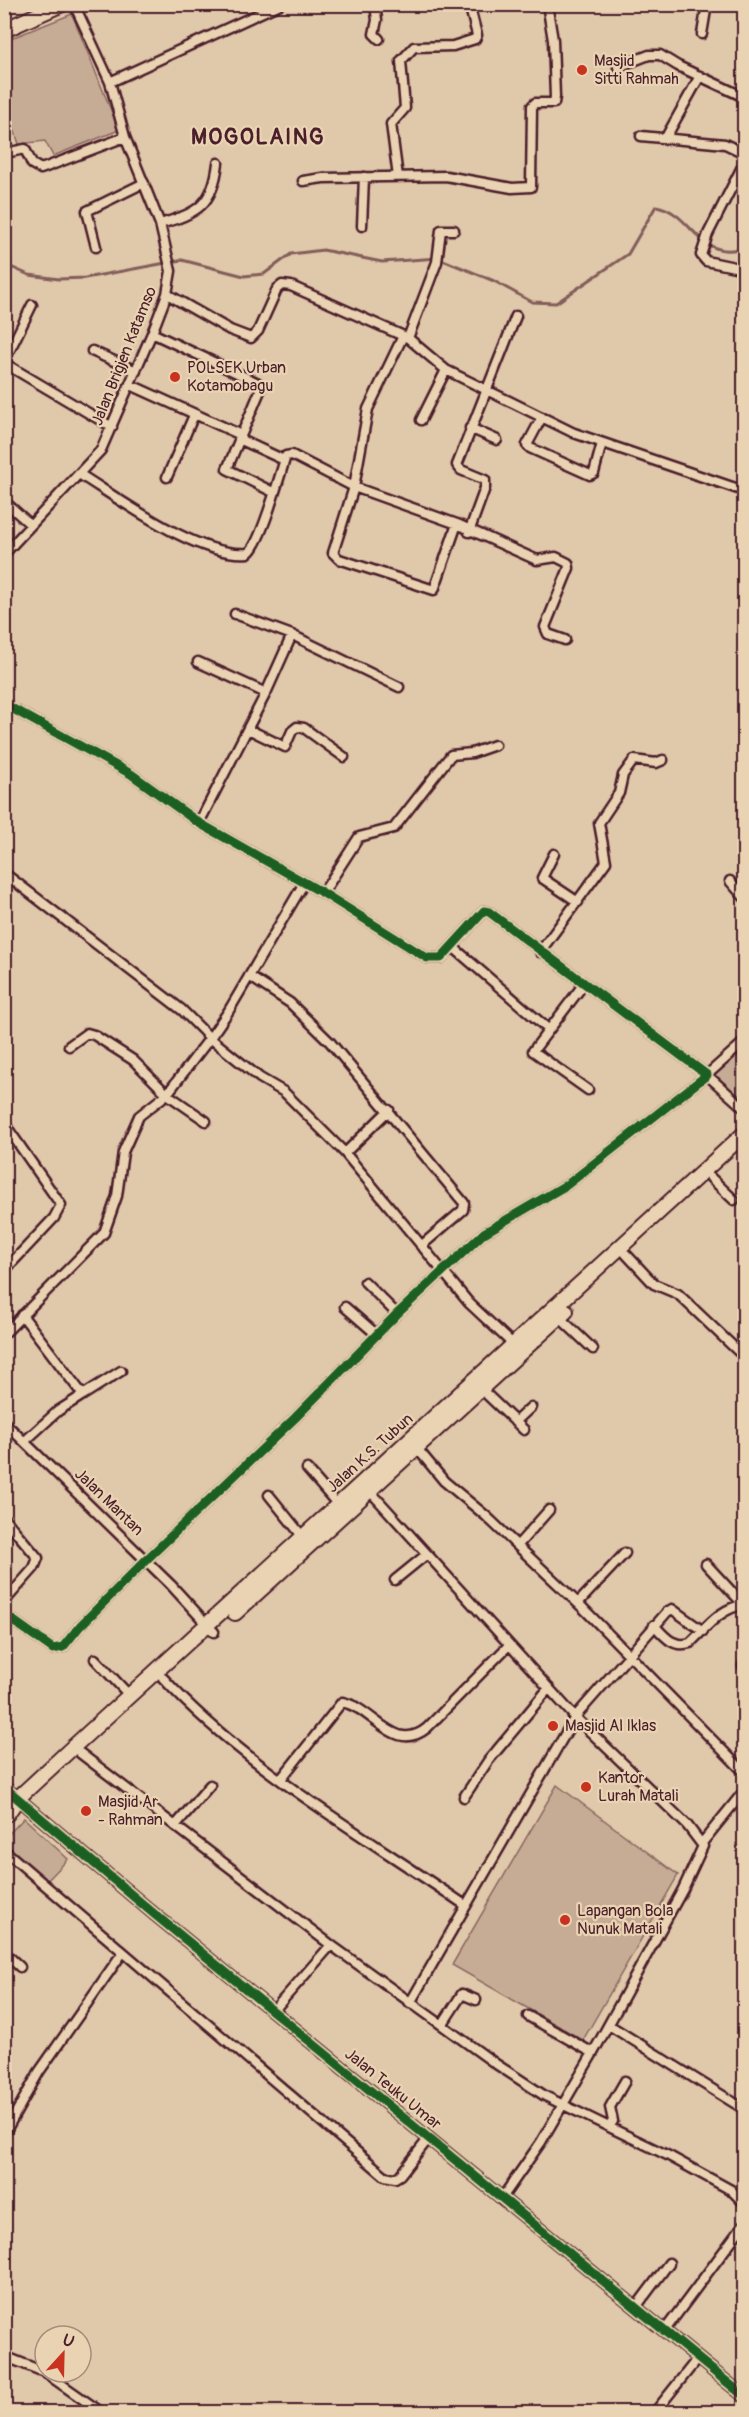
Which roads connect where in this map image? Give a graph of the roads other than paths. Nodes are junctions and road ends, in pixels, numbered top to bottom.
1 (45, 4) edge
2 (62, 4) edge
3 (74, 4) edge
4 (280, 4) edge
5 (375, 4) edge
6 (469, 4) edge
7 (547, 4) edge
8 (707, 4) edge
9 (4, 23) edge
10 (4, 30) edge
11 (702, 34) dead end
12 (379, 39) dead end
13 (618, 67) dead end
14 (700, 76) junction
15 (111, 82) junction
16 (744, 97) edge
17 (640, 136) dead end
18 (125, 137) junction
19 (665, 139) junction
20 (4, 150) edge
21 (744, 153) edge
22 (744, 163) edge
23 (218, 164) dead end
24 (364, 177) junction
25 (398, 177) junction
26 (303, 181) dead end
27 (144, 183) junction
28 (160, 224) junction
29 (362, 226) dead end
30 (454, 230) dead end
31 (96, 247) dead end
32 (744, 269) edge
33 (167, 294) junction
34 (32, 305) dead end
35 (516, 316) dead end
36 (152, 333) junction
37 (405, 337) junction
38 (92, 351) dead end
39 (4, 363) edge
40 (446, 370) junction
41 (136, 371) junction
42 (131, 385) junction
43 (485, 389) junction
44 (194, 415) junction
45 (542, 417) junction
46 (421, 420) dead end
47 (112, 427) junction
48 (470, 428) junction
49 (240, 437) junction
50 (496, 440) dead end
51 (602, 443) junction
52 (284, 460) junction
53 (79, 474) junction
54 (167, 477) dead end
55 (354, 487) junction
56 (744, 491) edge
57 (273, 492) junction
58 (4, 501) edge
59 (457, 524) junction
60 (31, 525) junction
61 (469, 532) junction
62 (4, 555) edge
63 (235, 614) dead end
64 (292, 635) junction
65 (565, 640) dead end
66 (198, 662) dead end
67 (399, 687) dead end
68 (266, 693) junction
69 (4, 704) edge
70 (248, 729) junction
71 (495, 745) dead end
72 (344, 757) dead end
73 (663, 760) dead end
74 (199, 823) junction
75 (554, 855) dead end
76 (4, 873) edge
77 (730, 881) dead end
78 (304, 883) junction
79 (323, 893) junction
80 (744, 897) edge
81 (578, 902) junction
82 (453, 947) junction
83 (540, 952) junction
84 (249, 976) junction
85 (583, 985) junction
86 (548, 1029) junction
87 (210, 1038) junction
88 (744, 1042) edge
89 (69, 1046) dead end
90 (706, 1075) junction
91 (588, 1090) dead end
92 (167, 1094) junction
93 (744, 1108) edge
94 (389, 1110) junction
95 (206, 1121) dead end
96 (4, 1124) edge
97 (744, 1134) edge
98 (744, 1149) edge
99 (345, 1153) junction
100 (711, 1178) junction
101 (734, 1200) dead end
102 (421, 1246) junction
103 (626, 1254) junction
104 (4, 1271) edge
105 (441, 1272) junction
106 (365, 1282) dead end
107 (345, 1307) dead end
108 (397, 1314) junction
109 (22, 1316) junction
110 (559, 1317) junction
111 (4, 1334) edge
112 (376, 1334) junction
113 (518, 1348) junction
114 (593, 1349) dead end
115 (739, 1352) dead end
116 (121, 1371) dead end
117 (481, 1389) junction
118 (82, 1395) junction
119 (531, 1407) dead end
120 (4, 1422) edge
121 (515, 1422) junction
122 (524, 1430) dead end
123 (25, 1441) junction
124 (416, 1447) junction
125 (306, 1469) dead end
126 (369, 1490) junction
127 (269, 1496) dead end
128 (338, 1505) junction
129 (549, 1510) dead end
130 (4, 1518) edge
131 (303, 1537) junction
132 (518, 1545) junction
133 (625, 1553) dead end
134 (427, 1554) junction
135 (146, 1560) junction
136 (706, 1564) dead end
137 (395, 1580) dead end
138 (4, 1602) edge
139 (578, 1603) junction
140 (744, 1605) edge
141 (4, 1614) edge
142 (654, 1625) junction
143 (211, 1628) junction
144 (703, 1631) junction
145 (509, 1645) junction
146 (629, 1654) junction
147 (95, 1659) dead end
148 (163, 1678) junction
149 (549, 1688) junction
150 (130, 1696) junction
151 (575, 1717) junction
152 (80, 1753) junction
153 (744, 1772) edge
154 (281, 1779) junction
155 (210, 1785) dead end
156 (4, 1787) edge
157 (744, 1791) edge
158 (464, 1797) dead end
159 (21, 1801) junction
160 (6, 1815) edge
161 (175, 1826) junction
162 (702, 1843) junction
163 (4, 1850) edge
164 (465, 1905) junction
165 (331, 1945) junction
166 (4, 1952) edge
167 (123, 1952) junction
168 (21, 1967) dead end
169 (476, 2000) dead end
170 (410, 2004) junction
171 (274, 2010) junction
172 (528, 2016) dead end
173 (442, 2025) junction
174 (609, 2025) junction
175 (593, 2053) junction
176 (625, 2081) dead end
177 (563, 2105) junction
178 (744, 2109) edge
179 (609, 2127) junction
180 (4, 2134) edge
181 (429, 2138) junction
182 (742, 2198) edge
183 (502, 2199) junction
184 (744, 2224) edge
185 (669, 2263) dead end
186 (636, 2307) junction
187 (665, 2330) junction
188 (4, 2356) edge
189 (698, 2358) junction
190 (744, 2396) edge
191 (101, 2412) edge
192 (655, 2412) edge

1 - 9 highway
2 - 10 highway
3 - 15 street, Jalan Brigjen Katamso
4 - 15 street
5 - 12 street
6 - 25 street
7 - 25 street
8 - 11 street
13 - 14 street
14 - 16 street
14 - 19 street
15 - 18 street, Jalan Brigjen Katamso
17 - 19 street
18 - 20 street
18 - 27 street, Jalan Brigjen Katamso
19 - 21 street
22 - 32 street
23 - 28 street
24 - 25 street
24 - 26 street
24 - 29 street
27 - 28 street, Jalan Brigjen Katamso
27 - 31 street
28 - 33 street, Jalan Brigjen Katamso
30 - 37 street
33 - 36 street, Jalan Brigjen Katamso
33 - 37 street
34 - 39 street
35 - 43 street
36 - 41 street, Jalan Brigjen Katamso
36 - 49 street
37 - 40 street
37 - 55 street
38 - 41 street
39 - 47 street
40 - 43 street
40 - 46 street
41 - 42 street, Jalan Brigjen Katamso
42 - 44 street
42 - 47 street, Jalan Brigjen Katamso
43 - 45 street
43 - 48 street
44 - 49 street
44 - 54 street
45 - 51 street
45 - 51 street
47 - 53 street, Jalan Brigjen Katamso
48 - 50 street
48 - 61 street
49 - 52 street
49 - 57 street
51 - 56 street
52 - 55 street
52 - 57 street
53 - 57 street
53 - 60 street, Jalan Brigjen Katamso
55 - 59 street
55 - 59 street
58 - 60 street
59 - 61 street
60 - 62 street, Jalan Brigjen Katamso
61 - 65 street
63 - 64 street
64 - 67 street
64 - 68 street
66 - 68 street
68 - 70 street
69 - 74 street
70 - 72 street
70 - 74 street
71 - 79 street
73 - 81 street
74 - 78 street
75 - 81 street
76 - 87 street
77 - 80 street
78 - 79 street
78 - 84 street
79 - 82 street
81 - 83 street
82 - 83 street
82 - 86 street
83 - 85 street
84 - 87 street
84 - 94 street
85 - 86 street
85 - 90 street
86 - 91 street
87 - 92 street
87 - 99 street
88 - 90 street
89 - 92 street
90 - 93 street
90 - 105 street
92 - 95 street
92 - 109 street
94 - 99 street
94 - 102 street
96 - 104 street
97 - 113 highway, Jalan K.S. Tubun
98 - 100 highway, Jalan K.S. Tubun
99 - 102 street
100 - 101 street
100 - 103 highway, Jalan K.S. Tubun
102 - 105 street
103 - 110 highway, Jalan K.S. Tubun
103 - 115 street
105 - 108 street
105 - 113 street
106 - 108 street
107 - 112 street
108 - 112 street
109 - 111 street
109 - 118 street
110 - 113 highway, Jalan K.S. Tubun
110 - 114 street
112 - 135 street
113 - 117 highway, Jalan K.S. Tubun
113 - 128 highway, Jalan K.S. Tubun
116 - 118 street
117 - 121 street
117 - 124 highway, Jalan K.S. Tubun
118 - 123 street
119 - 121 street
120 - 123 street, Jalan Mantan
121 - 122 street
123 - 135 street, Jalan Mantan
124 - 126 highway, Jalan K.S. Tubun
124 - 132 street
125 - 128 street
126 - 134 street
126 - 143 highway, Jalan K.S. Tubun
127 - 131 street
128 - 131 highway, Jalan K.S. Tubun
129 - 132 street
130 - 138 street
131 - 143 highway, Jalan K.S. Tubun
132 - 139 street
133 - 139 street
134 - 137 street
134 - 145 street
135 - 141 street
135 - 143 street, Jalan Mantan
136 - 140 street
139 - 146 street
140 - 144 street
142 - 144 street
142 - 144 street
142 - 146 street
143 - 148 highway, Jalan K.S. Tubun
143 - 150 highway, Jalan K.S. Tubun
145 - 149 street
145 - 154 street
146 - 151 street
146 - 153 street
147 - 150 street
148 - 152 highway, Jalan K.S. Tubun
148 - 154 street
149 - 151 street
149 - 158 street
150 - 159 highway, Jalan K.S. Tubun
151 - 162 street
151 - 164 street
152 - 159 highway, Jalan K.S. Tubun
152 - 161 street
154 - 164 street
155 - 161 street
156 - 159 street, Jalan Teuku Umar
157 - 162 street
159 - 160 highway
159 - 171 street, Jalan Teuku Umar
161 - 165 street
162 - 174 street
163 - 167 street
164 - 170 street
165 - 170 street
165 - 171 street
166 - 168 street
167 - 180 street
167 - 181 street
169 - 173 street
170 - 173 street
171 - 181 street, Jalan Teuku Umar
172 - 175 street
173 - 177 street
174 - 175 street
174 - 178 street
175 - 177 street
176 - 179 street
177 - 179 street
177 - 183 street
179 - 182 street
181 - 183 street, Jalan Teuku Umar
183 - 186 street, Jalan Teuku Umar
184 - 187 street
185 - 186 street
186 - 187 street, Jalan Teuku Umar
187 - 189 street, Jalan Teuku Umar
188 - 191 street
189 - 190 street, Jalan Teuku Umar
189 - 192 street

